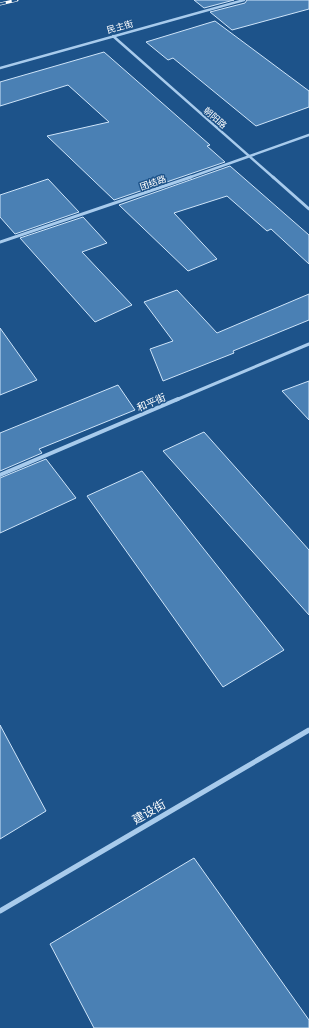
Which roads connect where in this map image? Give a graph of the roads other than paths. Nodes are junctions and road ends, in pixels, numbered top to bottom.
1 (244, 0) edge
2 (113, 36) junction
3 (0, 68) edge
4 (309, 135) edge
5 (250, 157) junction
6 (309, 209) edge
7 (0, 242) edge
8 (309, 344) edge
9 (0, 475) edge
10 (309, 730) edge
11 (0, 911) edge

1 - 2 street, 民主街
2 - 3 street, 民主街
2 - 5 street, 朝阳路
4 - 5 street, 团结路
5 - 6 street, 朝阳路
5 - 7 street, 团结路
8 - 9 street, 和平街
10 - 11 street, 建设街

